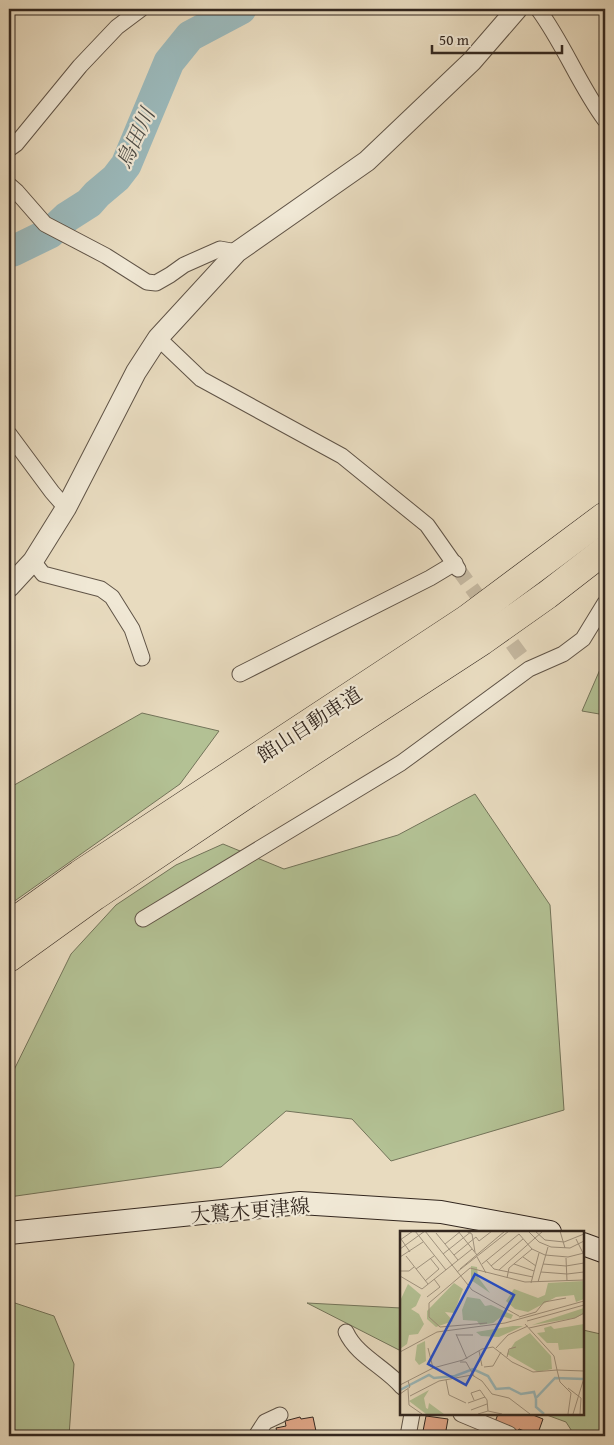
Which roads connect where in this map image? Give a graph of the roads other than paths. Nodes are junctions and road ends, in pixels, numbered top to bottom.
1 (141, 9) edge
2 (517, 9) edge
3 (538, 9) edge
4 (605, 120) edge
5 (9, 149) edge
6 (13, 188) edge
7 (237, 252) junction
8 (158, 338) junction
9 (9, 434) edge
10 (66, 508) junction
11 (605, 516) edge
12 (605, 550) edge
13 (33, 561) junction
14 (9, 587) edge
15 (605, 603) edge
16 (142, 658) dead end
17 (240, 674) dead end
18 (143, 919) dead end
19 (9, 925) edge
20 (9, 958) edge
21 (545, 1231) edge
22 (9, 1233) edge
23 (584, 1244) edge
24 (605, 1252) edge
25 (346, 1332) dead end
26 (400, 1385) edge
27 (280, 1414) dead end
28 (412, 1415) edge
29 (464, 1415) edge
30 (510, 1434) dead end
31 (256, 1436) edge
32 (408, 1436) edge

1 - 5 street
2 - 7 street
3 - 4 street
6 - 7 street
7 - 8 street
8 - 10 street
8 - 17 street
9 - 10 street
10 - 13 street
11 - 19 highway, 館山自動車道
12 - 20 highway, 館山自動車道
13 - 14 street
13 - 16 street
15 - 18 street
21 - 22 main road, 大鷲木更津線
23 - 24 main road
25 - 26 street
27 - 31 street
28 - 32 street
29 - 30 street

